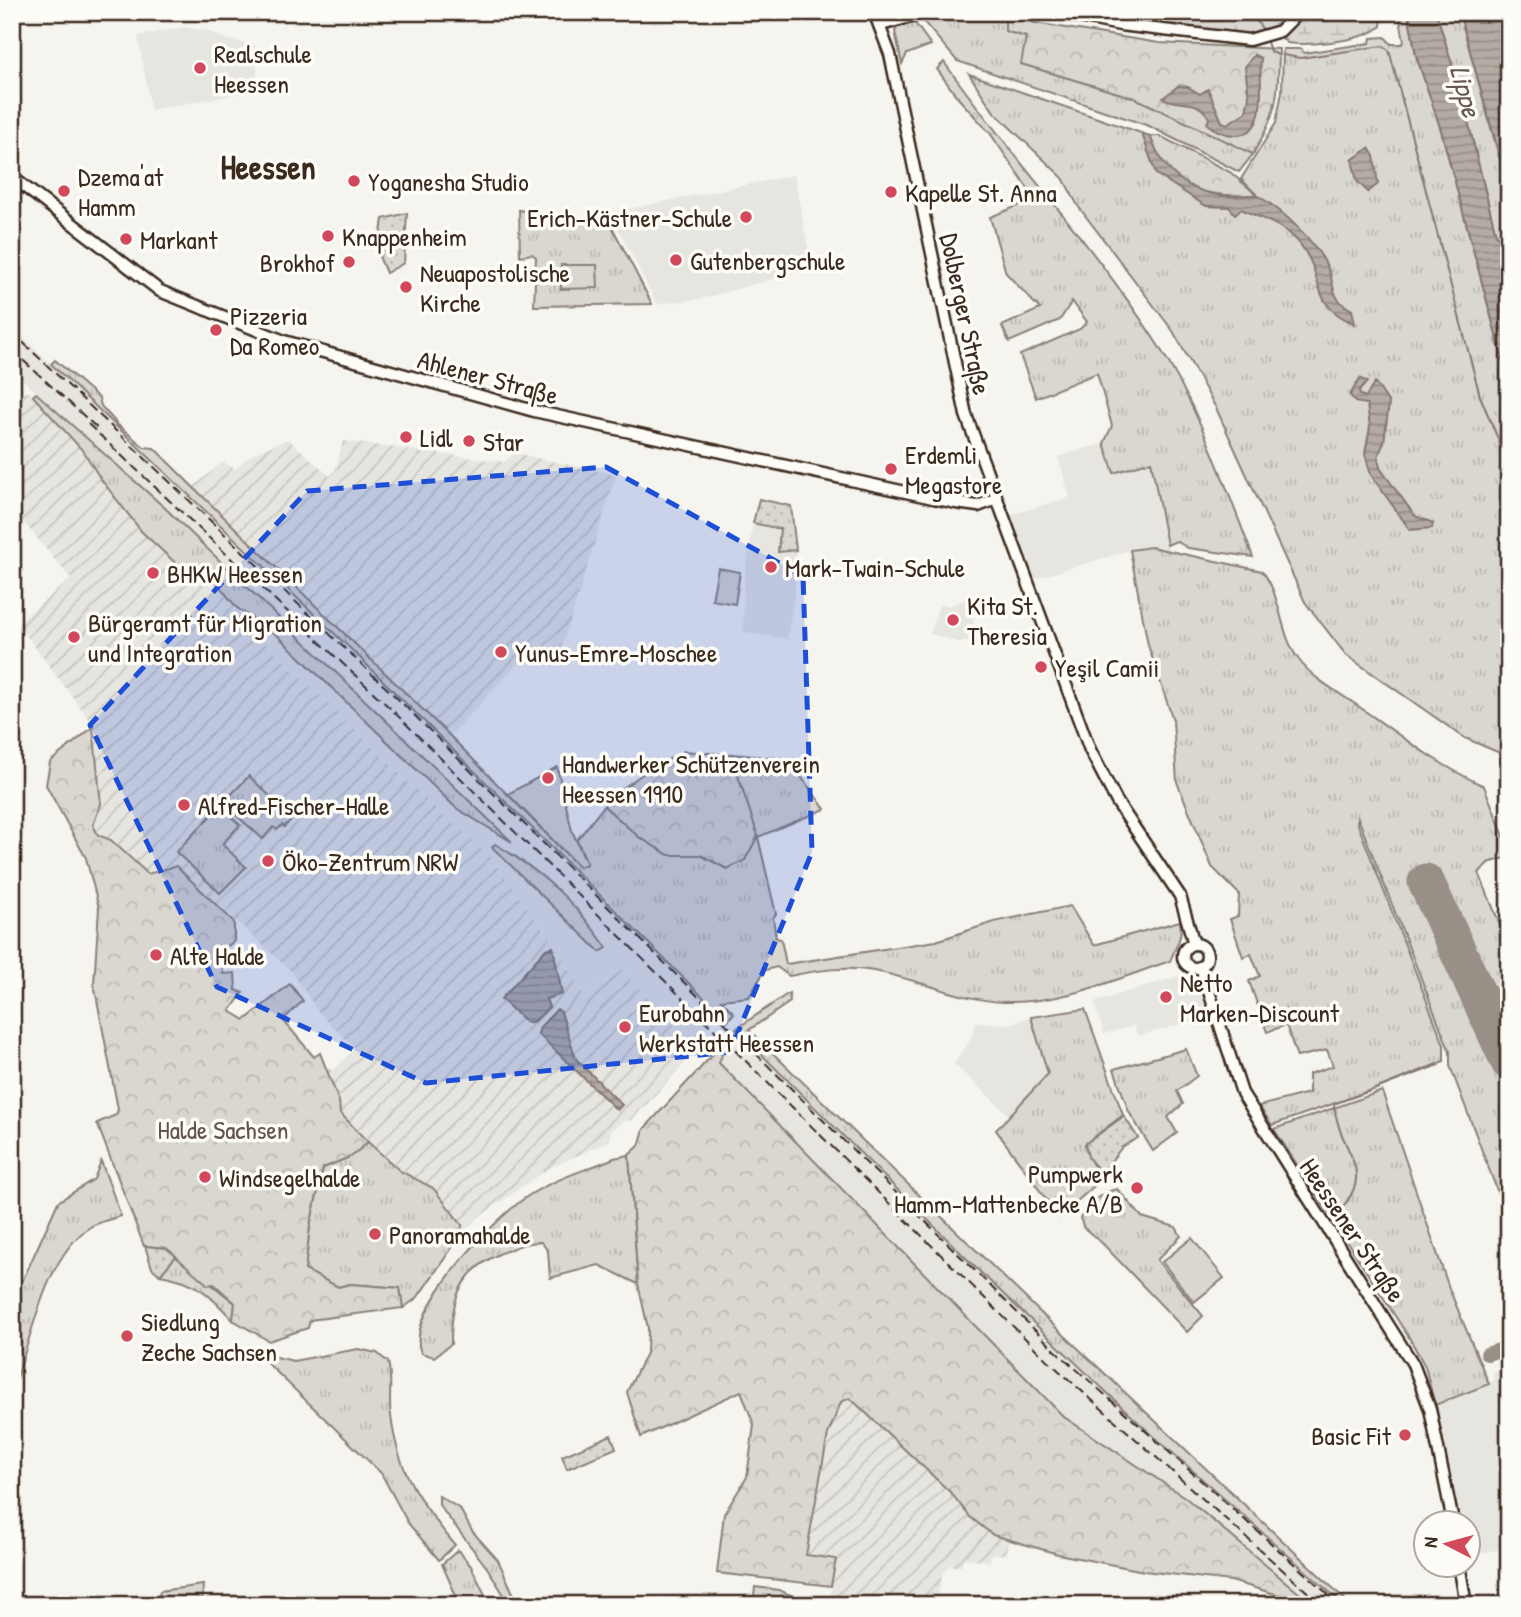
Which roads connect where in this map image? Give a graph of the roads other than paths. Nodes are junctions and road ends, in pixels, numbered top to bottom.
1 (874, 12) edge
2 (928, 12) edge
3 (1054, 12) edge
4 (1299, 12) edge
5 (881, 25) junction
6 (12, 177) edge
7 (996, 499) junction
8 (1194, 944) junction
9 (1201, 967) junction
10 (1450, 1508) edge
11 (1462, 1578) edge
12 (1466, 1605) edge

1 - 5 main road, Dolberger Straße
2 - 5 main road
3 - 4 main road
5 - 7 main road, Dolberger Straße
6 - 7 main road, Ahlener Straße
7 - 8 main road, Heessener Straße
8 - 9 main road, Heessener Straße
8 - 9 main road, Heessener Straße
9 - 10 main road, Heessener Straße
11 - 12 main road

